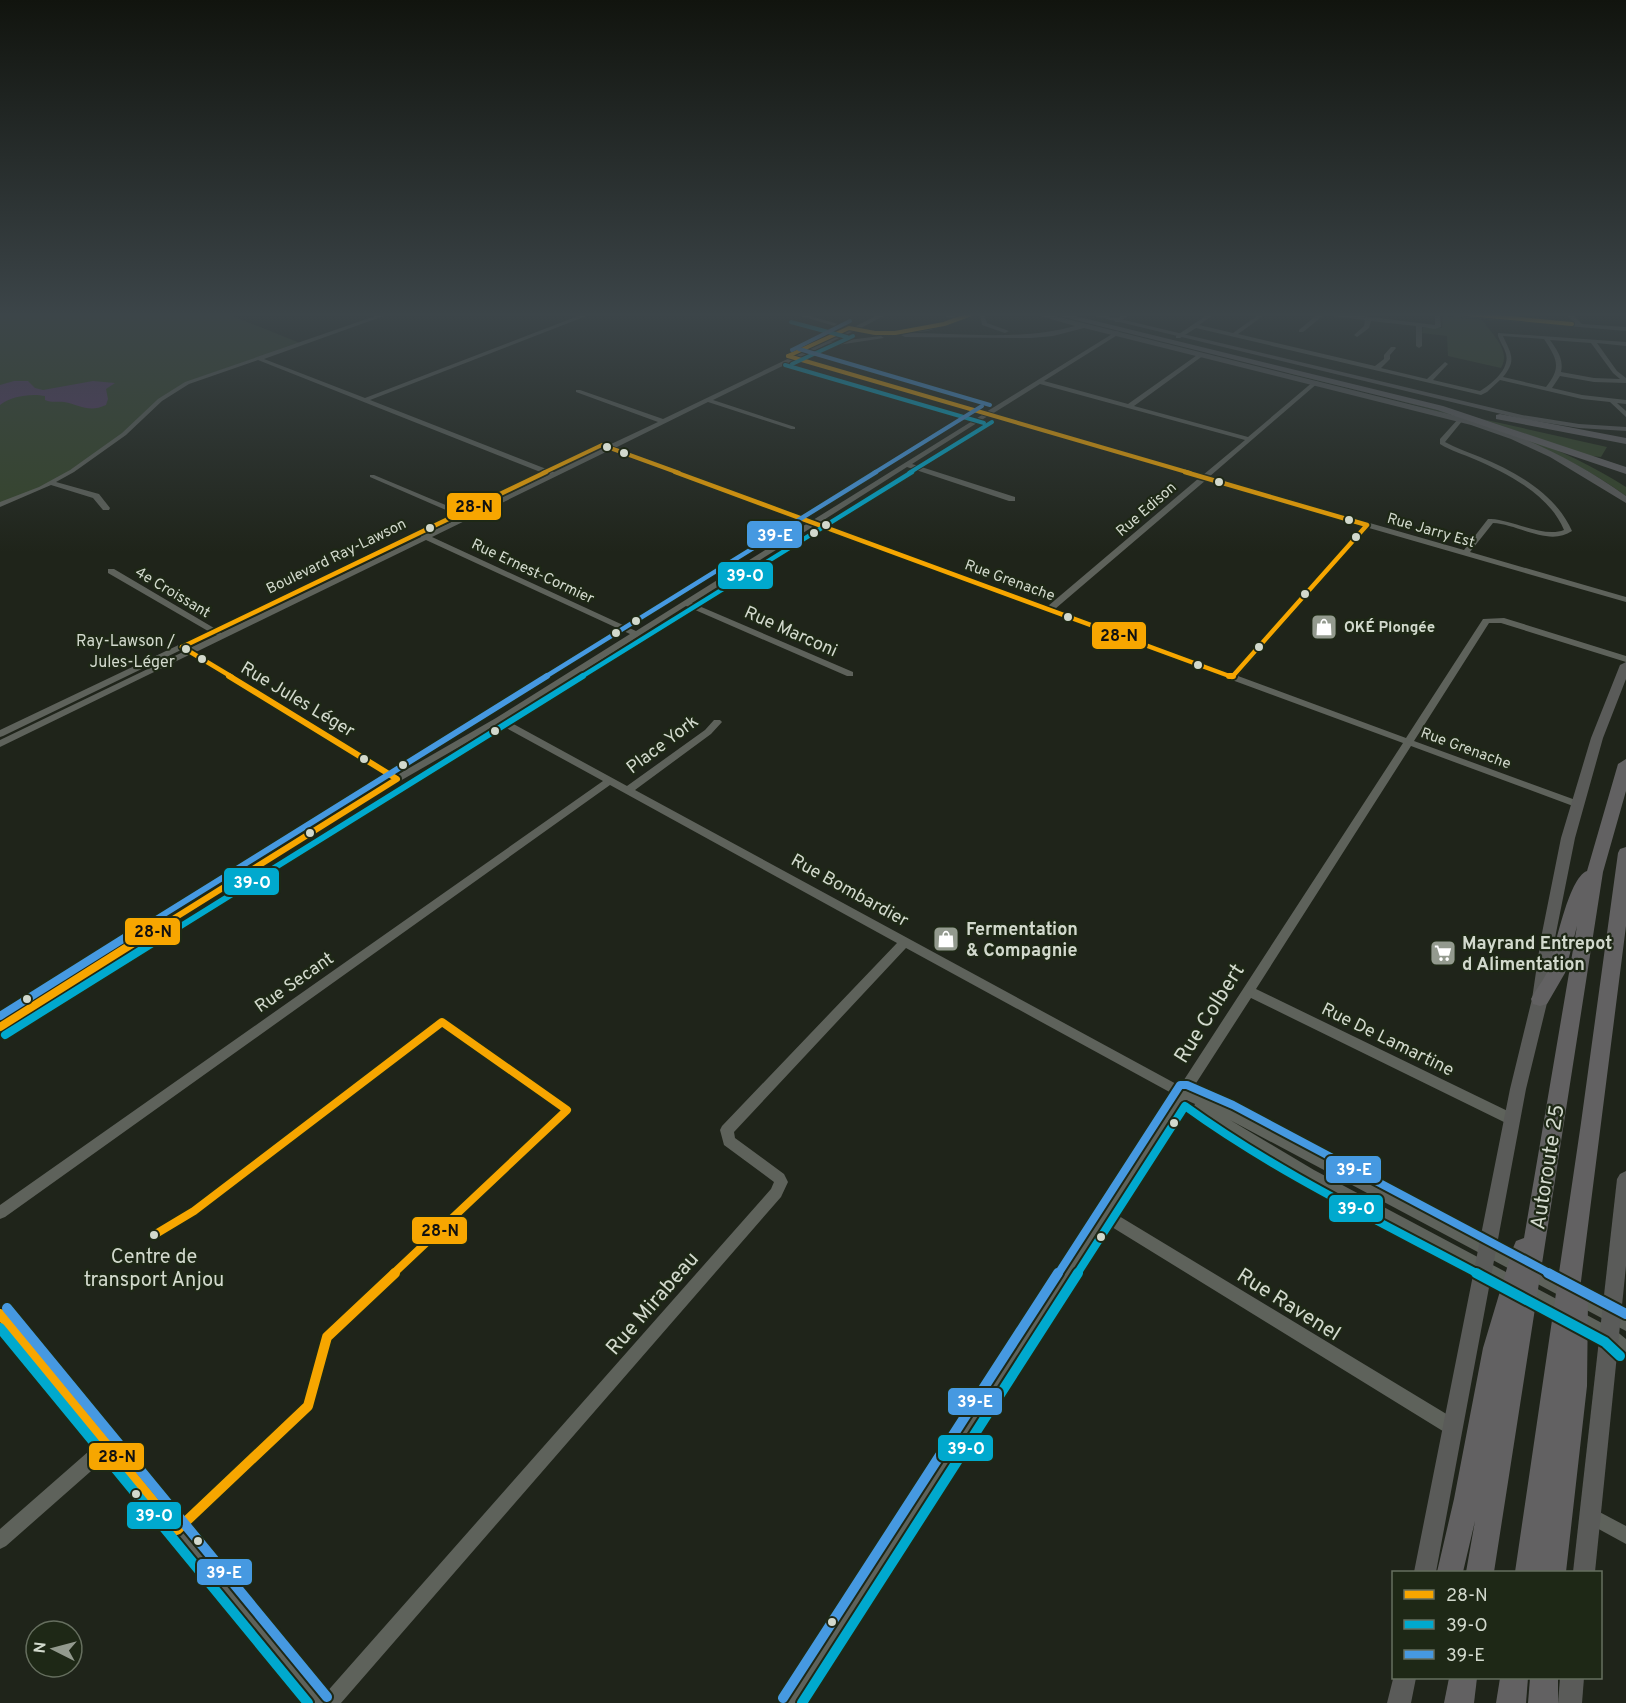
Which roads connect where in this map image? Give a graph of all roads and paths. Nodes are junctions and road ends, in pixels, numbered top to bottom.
1 (171, 392) edge
2 (346, 392) edge
3 (385, 392) edge
4 (582, 392) edge
5 (712, 392) edge
6 (725, 392) edge
7 (914, 392) edge
8 (1022, 392) edge
9 (1078, 392) edge
10 (1148, 392) edge
11 (1304, 392) edge
12 (1357, 392) edge
13 (1379, 392) edge
14 (1398, 392) edge
15 (1415, 392) edge
16 (1567, 392) edge
17 (701, 398) junction
18 (365, 400) junction
19 (709, 400) junction
20 (1612, 401) junction
21 (1626, 402) edge
22 (1129, 406) junction
23 (1440, 408) junction
24 (987, 414) junction
25 (1626, 415) edge
26 (656, 419) junction
27 (1461, 419) junction
28 (665, 422) junction
29 (793, 428) dead end
30 (1626, 429) edge
31 (1567, 430) junction
32 (1250, 439) junction
33 (1626, 439) edge
34 (1538, 440) junction
35 (606, 447) junction
36 (1626, 450) edge
37 (907, 465) junction
38 (1626, 471) edge
39 (550, 473) junction
40 (372, 476) dead end
41 (1204, 478) junction
42 (51, 483) junction
43 (1624, 484) dead end
44 (1012, 499) dead end
45 (1626, 500) edge
46 (0, 505) edge
47 (106, 508) dead end
48 (463, 516) junction
49 (813, 523) junction
50 (1367, 525) junction
51 (422, 535) junction
52 (1465, 554) junction
53 (111, 571) dead end
54 (1623, 600) edge
55 (686, 603) junction
56 (1049, 610) junction
57 (218, 634) junction
58 (636, 634) junction
59 (186, 649) junction
60 (1626, 659) edge
61 (1626, 665) edge
62 (850, 674) dead end
63 (1232, 677) junction
64 (499, 720) junction
65 (717, 722) dead end
66 (0, 734) edge
67 (1408, 742) junction
68 (0, 744) edge
69 (1626, 764) edge
70 (397, 779) junction
71 (609, 781) junction
72 (627, 790) junction
73 (1577, 804) junction
74 (1626, 853) edge
75 (1598, 860) junction
76 (905, 942) junction
77 (1248, 990) junction
78 (1540, 999) junction
79 (0, 1027) edge
80 (1183, 1093) junction
81 (1513, 1120) junction
82 (1545, 1178) junction
83 (1626, 1179) edge
84 (0, 1213) edge
85 (1105, 1215) junction
86 (1576, 1241) junction
87 (1492, 1262) junction
88 (0, 1314) edge
89 (1607, 1322) edge
90 (1626, 1349) edge
91 (1452, 1426) junction
92 (107, 1446) junction
93 (1590, 1515) junction
94 (1626, 1535) edge
95 (0, 1540) edge
96 (1425, 1571) edge
97 (1450, 1571) edge
98 (1480, 1571) edge
99 (1528, 1571) edge
100 (1552, 1571) edge
101 (1584, 1571) edge
102 (1404, 1679) edge
103 (1463, 1679) edge
104 (1514, 1679) edge
105 (1544, 1679) edge
106 (1572, 1679) edge
107 (320, 1703) edge
108 (329, 1703) edge
109 (791, 1703) edge
110 (1399, 1703) edge
111 (1459, 1703) edge
112 (1511, 1703) edge
113 (1542, 1703) edge
114 (1570, 1703) edge

1 - 42 street
2 - 18 street
3 - 18 street
4 - 26 street
5 - 17 street, Boulevard Ray-Lawson
6 - 19 street, Boulevard Ray-Lawson
7 - 24 street, Rue Jarry Est
8 - 24 street
9 - 22 street
10 - 22 street
11 - 32 street, Rue Edison
12 - 27 main road
13 - 23 highway
14 - 31 highway
15 - 30 main road
16 - 20 street
17 - 19 street
17 - 26 street, Boulevard Ray-Lawson
18 - 39 street
19 - 28 street, Boulevard Ray-Lawson
19 - 29 street
20 - 21 street
20 - 25 street
22 - 32 street
23 - 34 highway
23 - 36 highway
24 - 37 street
24 - 41 street, Rue Jarry Est
26 - 28 street
26 - 35 street, Boulevard Ray-Lawson
27 - 45 main road
27 - 52 street
28 - 35 street, Boulevard Ray-Lawson
31 - 33 highway
31 - 33 highway
32 - 41 street, Rue Edison
34 - 38 highway
34 - 43 highway
35 - 39 street, Boulevard Ray-Lawson
35 - 49 street, Rue Grenache
37 - 44 street
37 - 49 street
39 - 48 street, Boulevard Ray-Lawson
40 - 48 street
41 - 50 street, Rue Jarry Est
41 - 56 street, Rue Edison
42 - 46 street
42 - 47 street
48 - 51 street, Boulevard Ray-Lawson
49 - 55 street
49 - 56 street, Rue Grenache
50 - 52 street, Rue Jarry Est
50 - 63 street
51 - 57 street, Boulevard Ray-Lawson
51 - 58 street, Rue Ernest-Cormier
52 - 54 street, Rue Jarry Est
53 - 57 street, 4e Croissant
55 - 58 street
55 - 62 street, Rue Marconi
56 - 63 street, Rue Grenache
57 - 59 street, Boulevard Ray-Lawson
58 - 64 street
59 - 66 street, Boulevard Ray-Lawson
59 - 68 street, Boulevard Ray-Lawson
59 - 70 street, Rue Jules Léger
60 - 67 street, Rue Colbert
61 - 73 main road
63 - 67 street, Rue Grenache
64 - 70 street
64 - 71 street, Rue Bombardier
65 - 72 street, Place York
67 - 73 street, Rue Grenache
67 - 77 street, Rue Colbert
69 - 75 highway, Autoroute 25
70 - 79 street
71 - 72 street, Rue Bombardier
71 - 84 street, Rue Secant
72 - 76 street, Rue Bombardier
73 - 78 main road
74 - 86 highway, Autoroute 25
75 - 78 highway
75 - 82 highway, Autoroute 25
76 - 80 street, Rue Bombardier
76 - 108 street, Rue Mirabeau
77 - 80 street, Rue Colbert
77 - 81 street, Rue De Lamartine
78 - 81 main road
80 - 85 street, Rue Colbert
80 - 87 street, Rue Bombardier
81 - 87 main road
82 - 97 highway
82 - 98 highway, Autoroute 25
83 - 89 main road
85 - 91 street, Rue Ravenel
85 - 109 street, Rue Colbert
86 - 99 highway, Autoroute 25
86 - 100 highway
87 - 89 street, Rue Bombardier
87 - 91 main road
88 - 92 street
89 - 90 street, Rue Bombardier
89 - 93 main road
91 - 96 main road
92 - 95 street
92 - 107 street
93 - 94 street
93 - 101 main road
102 - 110 main road
103 - 111 highway
104 - 112 highway
105 - 113 highway
106 - 114 main road

